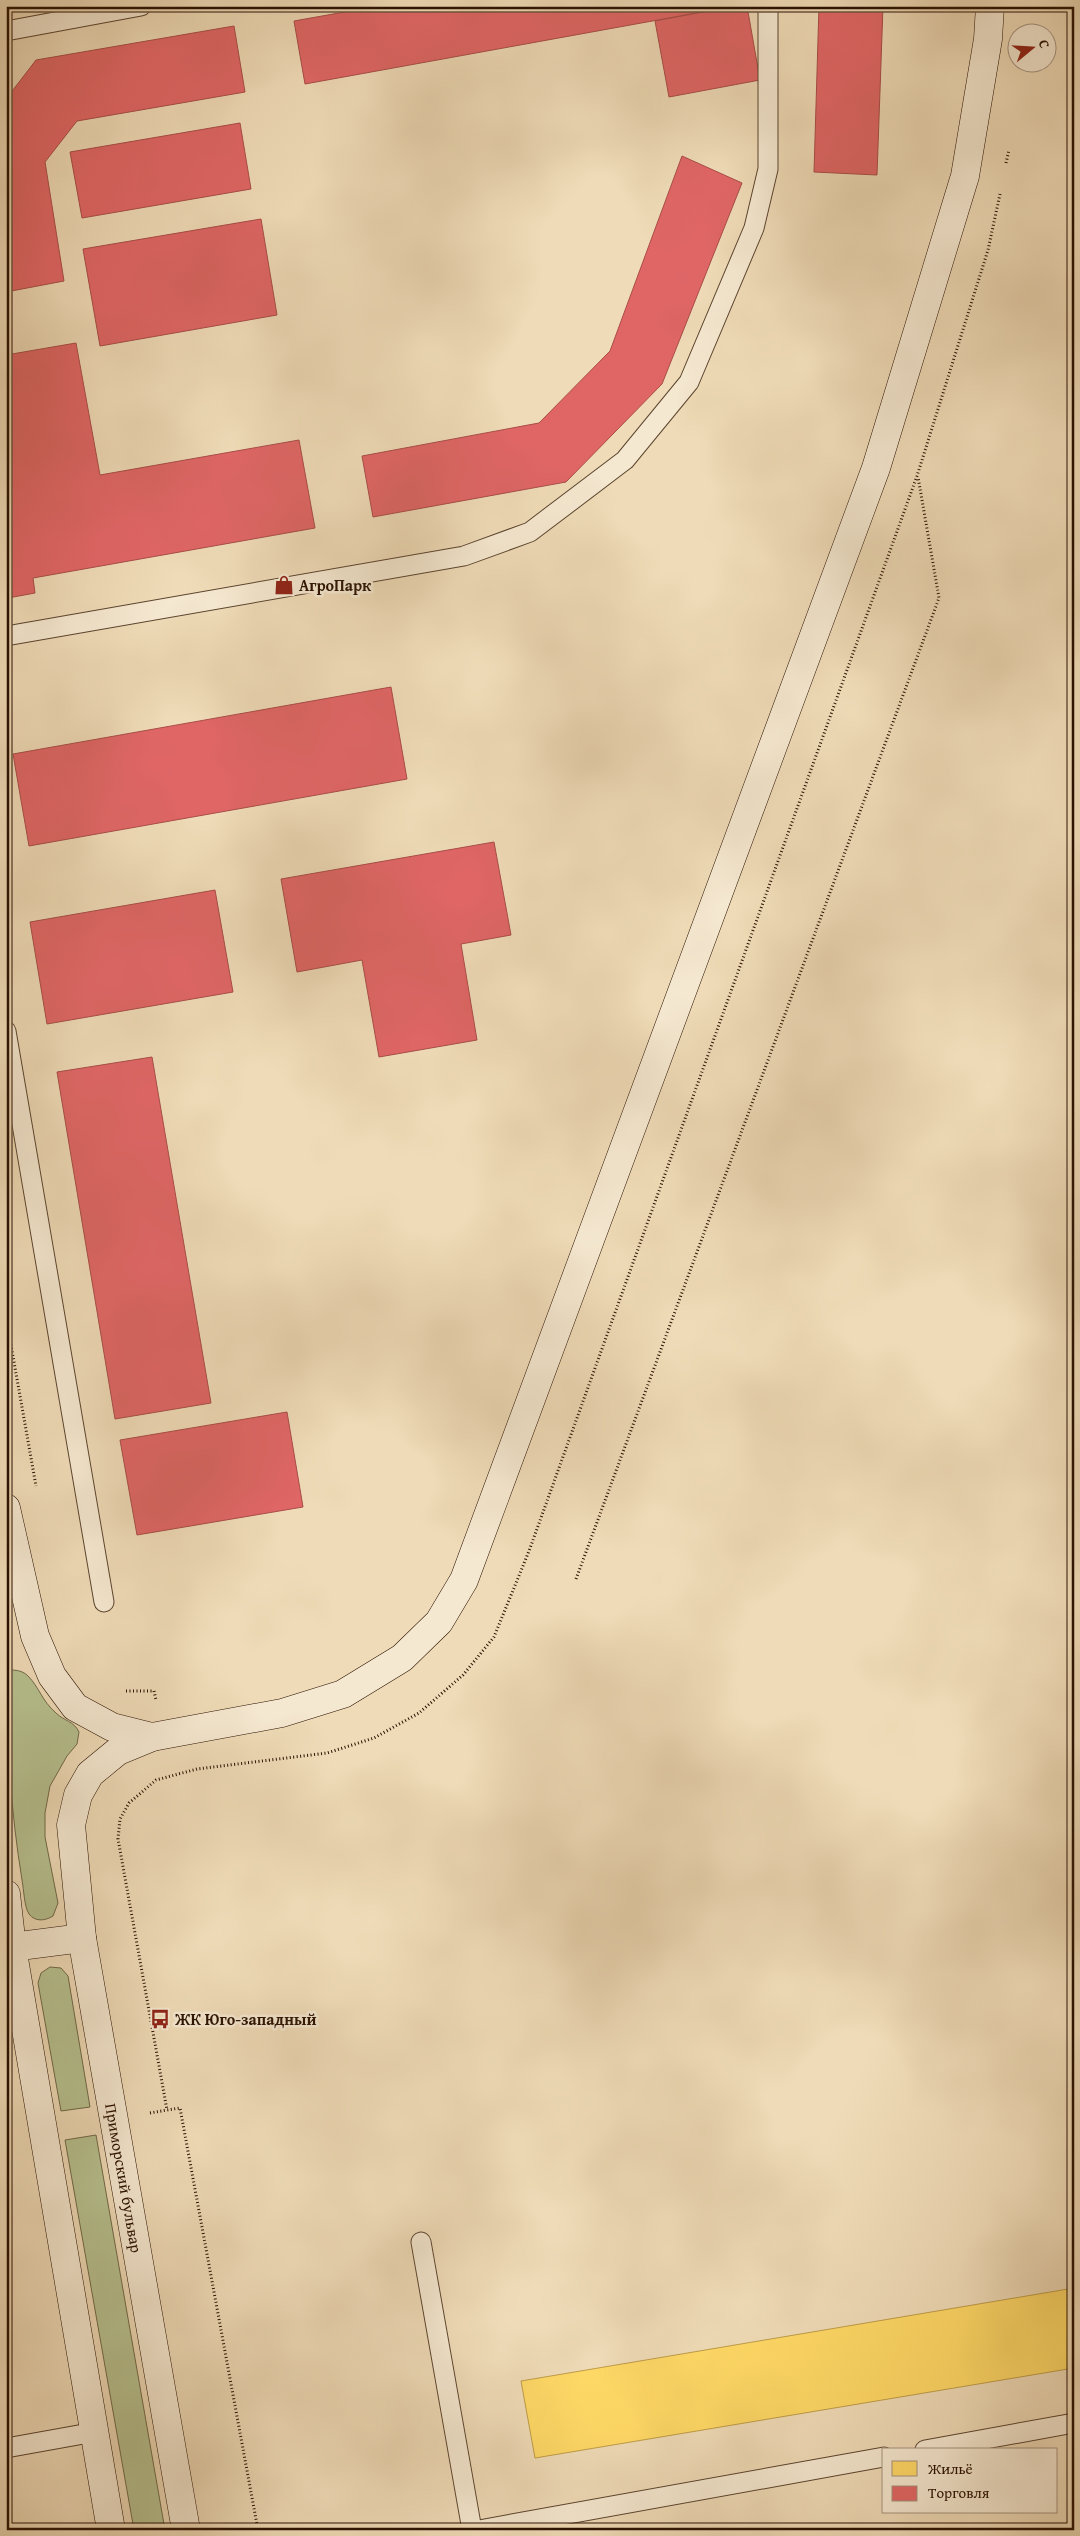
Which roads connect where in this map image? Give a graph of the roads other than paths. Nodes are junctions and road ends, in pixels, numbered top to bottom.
1 (141, 6) edge
2 (768, 6) edge
3 (990, 6) edge
4 (6, 31) edge
5 (6, 636) edge
6 (6, 1031) edge
7 (6, 1508) edge
8 (104, 1602) dead end
9 (152, 1737) junction
10 (6, 1894) edge
11 (82, 1938) junction
12 (12, 1947) junction
13 (421, 2242) dead end
14 (1074, 2423) edge
15 (95, 2432) junction
16 (6, 2448) edge
17 (935, 2448) edge
18 (882, 2457) edge
19 (111, 2530) edge
20 (186, 2530) edge
21 (472, 2530) edge
22 (479, 2530) edge

1 - 4 lane
2 - 5 lane
3 - 9 main road
6 - 8 lane
7 - 9 main road
9 - 11 main road, Приморский бульвар
10 - 12 main road
11 - 12 main road
11 - 20 main road, Приморский бульвар
12 - 15 main road
13 - 21 lane
14 - 17 lane
15 - 16 lane
15 - 19 main road
18 - 22 lane

